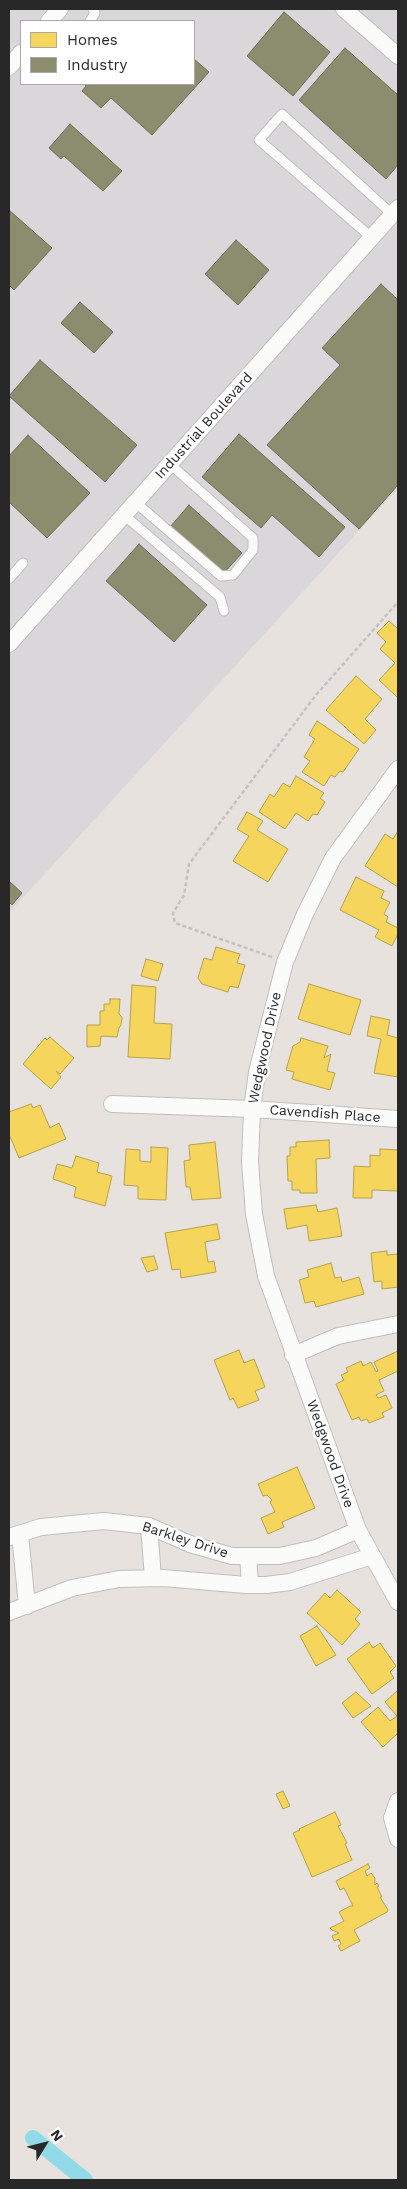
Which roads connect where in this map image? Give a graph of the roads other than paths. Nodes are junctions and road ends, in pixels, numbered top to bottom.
1 (60, 9) edge
2 (93, 9) edge
3 (344, 9) edge
4 (50, 20) edge
5 (91, 20) edge
6 (20, 54) edge
7 (398, 56) edge
8 (9, 67) edge
9 (395, 211) edge
10 (372, 238) junction
11 (170, 464) junction
12 (135, 502) junction
13 (124, 515) junction
14 (23, 563) dead end
15 (9, 579) edge
16 (224, 611) dead end
17 (9, 644) edge
18 (398, 769) edge
19 (112, 1104) dead end
20 (252, 1109) junction
21 (398, 1119) edge
22 (398, 1324) edge
23 (293, 1355) junction
24 (149, 1526) junction
25 (358, 1530) junction
26 (14, 1536) edge
27 (248, 1556) junction
28 (372, 1556) junction
29 (153, 1578) junction
30 (250, 1585) junction
31 (398, 1602) edge
32 (27, 1606) junction
33 (9, 1612) edge
34 (398, 1801) edge
35 (398, 1839) edge

1 - 4 street
2 - 5 lane
3 - 7 street
6 - 8 street
9 - 10 street, Industrial Boulevard
9 - 10 lane
10 - 11 street, Industrial Boulevard
11 - 12 street, Industrial Boulevard
11 - 12 lane
12 - 13 street, Industrial Boulevard
13 - 16 lane
13 - 17 street, Industrial Boulevard
14 - 15 lane
18 - 20 street, Wedgwood Drive
19 - 20 street, Cavendish Place
20 - 21 street, Cavendish Place
20 - 23 street, Wedgwood Drive
22 - 23 street
23 - 25 street, Wedgwood Drive
24 - 26 street, Barkley Drive
24 - 27 street, Barkley Drive
24 - 29 street
25 - 27 street, Barkley Drive
25 - 28 street, Wedgwood Drive
26 - 32 street
27 - 30 street
28 - 30 street
28 - 31 street, Wedgwood Drive
29 - 30 street
29 - 32 street
32 - 33 street
34 - 35 street

